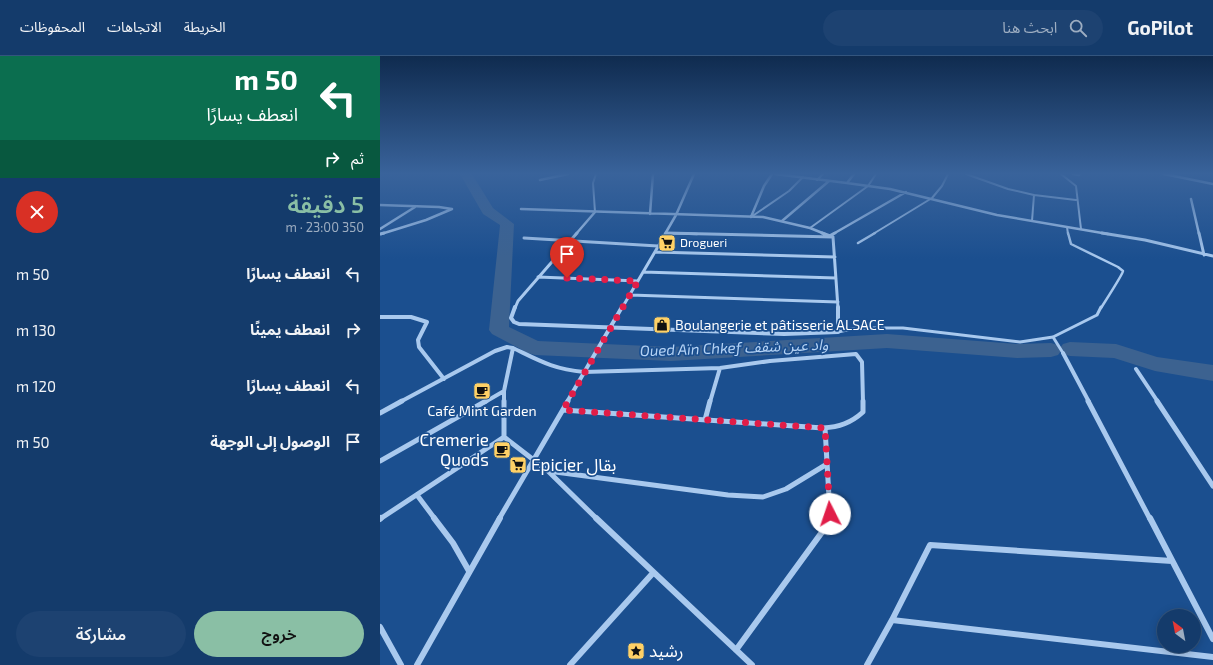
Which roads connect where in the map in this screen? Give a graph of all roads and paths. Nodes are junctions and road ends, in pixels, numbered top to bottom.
1 (594, 202) edge
2 (651, 202) edge
3 (682, 202) edge
4 (757, 202) edge
5 (772, 202) edge
6 (804, 202) edge
7 (845, 202) edge
8 (888, 202) edge
9 (925, 202) edge
10 (949, 202) edge
11 (1033, 202) edge
12 (1076, 202) edge
13 (1192, 202) edge
14 (380, 205) edge
15 (416, 206) junction
16 (521, 209) dead end
17 (595, 212) junction
18 (650, 214) junction
19 (676, 215) junction
20 (751, 217) junction
21 (782, 221) junction
22 (1032, 221) junction
23 (1067, 227) junction
24 (810, 228) junction
25 (380, 229) edge
26 (1081, 229) junction
27 (666, 233) junction
28 (380, 234) edge
29 (832, 236) junction
30 (524, 238) dead end
31 (570, 240) junction
32 (858, 243) dead end
33 (658, 246) junction
34 (655, 252) junction
35 (1204, 255) junction
36 (1213, 256) edge
37 (835, 257) junction
38 (643, 272) junction
39 (538, 277) junction
40 (836, 278) junction
41 (638, 281) junction
42 (630, 295) junction
43 (838, 302) junction
44 (380, 317) edge
45 (611, 328) junction
46 (838, 332) junction
47 (1053, 337) junction
48 (513, 348) junction
49 (1063, 353) joint
50 (720, 368) junction
51 (1136, 369) dead end
52 (584, 372) junction
53 (444, 379) junction
54 (504, 391) junction
55 (563, 410) junction
56 (380, 413) edge
57 (705, 420) junction
58 (825, 428) junction
59 (504, 437) junction
60 (533, 460) junction
61 (380, 461) edge
62 (827, 464) junction
63 (548, 471) junction
64 (1213, 486) edge
65 (416, 495) junction
66 (380, 519) edge
67 (1172, 561) junction
68 (469, 571) junction
69 (653, 573) junction
70 (892, 620) junction
71 (380, 628) edge
72 (1213, 639) edge
73 (736, 650) junction
74 (1213, 657) edge
75 (401, 665) edge
76 (417, 665) edge
77 (570, 665) edge
78 (752, 665) edge
79 (867, 665) edge

1 - 17 lane
2 - 18 street
3 - 19 street
4 - 20 street
5 - 20 lane
6 - 21 street
7 - 24 lane
8 - 29 street
9 - 32 lane
10 - 22 street
11 - 22 lane
12 - 26 lane
13 - 35 street
14 - 15 street
15 - 25 street
15 - 28 street
16 - 17 street
17 - 18 street
17 - 31 street
18 - 19 street
19 - 20 street
19 - 27 street
20 - 21 street
21 - 24 street
22 - 23 street
23 - 26 street
23 - 47 lane
24 - 29 street
26 - 35 street
27 - 29 street
27 - 33 street
29 - 37 street
30 - 31 street
31 - 33 street
31 - 39 street
33 - 34 street
34 - 37 street
34 - 38 street
35 - 36 street
37 - 40 street
38 - 40 street
38 - 41 street
39 - 41 street
39 - 45 street
40 - 43 street
41 - 42 street
42 - 43 street
42 - 45 street
43 - 46 street
44 - 53 street
45 - 46 street
45 - 52 street
46 - 47 lane
47 - 49 lane
48 - 52 street
48 - 53 street
48 - 54 street
49 - 67 street
50 - 52 street
50 - 57 street
50 - 58 street
51 - 64 street
52 - 55 street
53 - 56 street
54 - 59 street
54 - 61 street
55 - 57 street
55 - 60 street
57 - 58 street
58 - 62 street
59 - 60 street
59 - 65 street
60 - 63 street
60 - 68 street
62 - 63 street
62 - 73 street
63 - 69 street
65 - 66 street
65 - 68 street
67 - 70 street
67 - 72 street
68 - 76 street
69 - 73 street
69 - 77 street
70 - 74 street
70 - 79 street
71 - 75 street
73 - 78 street

